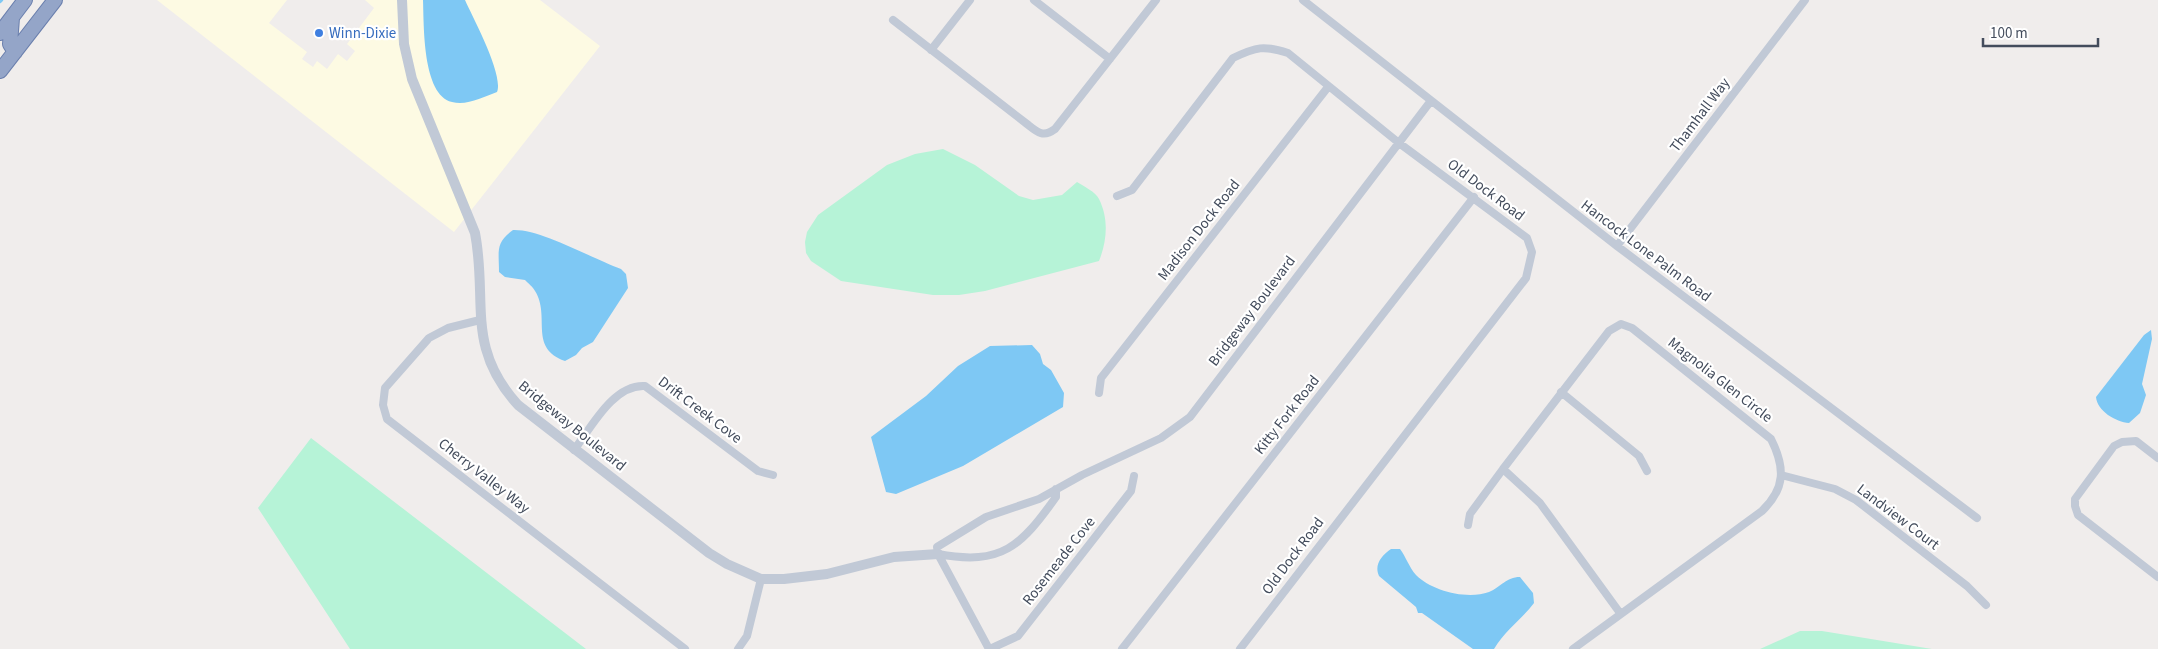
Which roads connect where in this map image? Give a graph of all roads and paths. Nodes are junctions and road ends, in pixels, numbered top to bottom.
1 (25, 0) edge
2 (56, 0) edge
3 (402, 0) edge
4 (970, 0) edge
5 (1034, 0) edge
6 (1156, 0) edge
7 (1303, 0) edge
8 (1805, 0) edge
9 (12, 17) junction
10 (893, 20) dead end
11 (0, 33) edge
12 (931, 50) junction
13 (15, 52) junction
14 (1110, 58) junction
15 (0, 72) edge
16 (1328, 87) junction
17 (1430, 102) junction
18 (1399, 143) junction
19 (1117, 196) dead end
20 (1474, 197) junction
21 (1616, 246) junction
22 (480, 320) junction
23 (1562, 392) junction
24 (1099, 393) dead end
25 (574, 450) junction
26 (2158, 458) edge
27 (1502, 469) junction
28 (1647, 471) dead end
29 (1781, 475) junction
30 (773, 476) dead end
31 (1134, 476) dead end
32 (1056, 489) junction
33 (1977, 518) dead end
34 (1468, 525) dead end
35 (938, 554) junction
36 (2158, 577) edge
37 (761, 579) junction
38 (1986, 605) dead end
39 (1620, 614) junction
40 (684, 649) edge
41 (738, 649) edge
42 (990, 649) edge
43 (1122, 649) edge
44 (1240, 649) edge
45 (1573, 649) edge

1 - 9 highway
2 - 13 highway
3 - 22 street, Bridgeway Boulevard
4 - 12 street
5 - 14 street
6 - 14 street
7 - 17 street, Hancock Lone Palm Road
8 - 21 street, Thamhall Way
9 - 11 highway
9 - 13 highway
10 - 12 street
12 - 14 street
13 - 15 highway
16 - 18 street, Old Dock Road
16 - 19 street, Old Dock Road
16 - 24 street, Madison Dock Road
17 - 18 street, Bridgeway Boulevard
17 - 21 street, Hancock Lone Palm Road
18 - 20 street, Old Dock Road
18 - 32 street, Bridgeway Boulevard
20 - 43 street, Kitty Fork Road
20 - 44 street, Old Dock Road
21 - 33 street, Hancock Lone Palm Road
22 - 25 street, Bridgeway Boulevard
22 - 40 street, Cherry Valley Way
23 - 27 street, Magnolia Glen Circle
23 - 28 street
23 - 29 street, Magnolia Glen Circle
25 - 30 street, Drift Creek Cove
25 - 37 street, Bridgeway Boulevard
26 - 36 street
27 - 34 street, Magnolia Glen Circle
27 - 39 street
29 - 38 street, Landview Court
29 - 39 street, Magnolia Glen Circle
31 - 42 street, Rosemeade Cove
32 - 35 street, Bridgeway Boulevard
32 - 35 street, Bridgeway Boulevard
35 - 37 street, Bridgeway Boulevard
35 - 42 street
37 - 41 street
39 - 45 street, Magnolia Glen Circle

